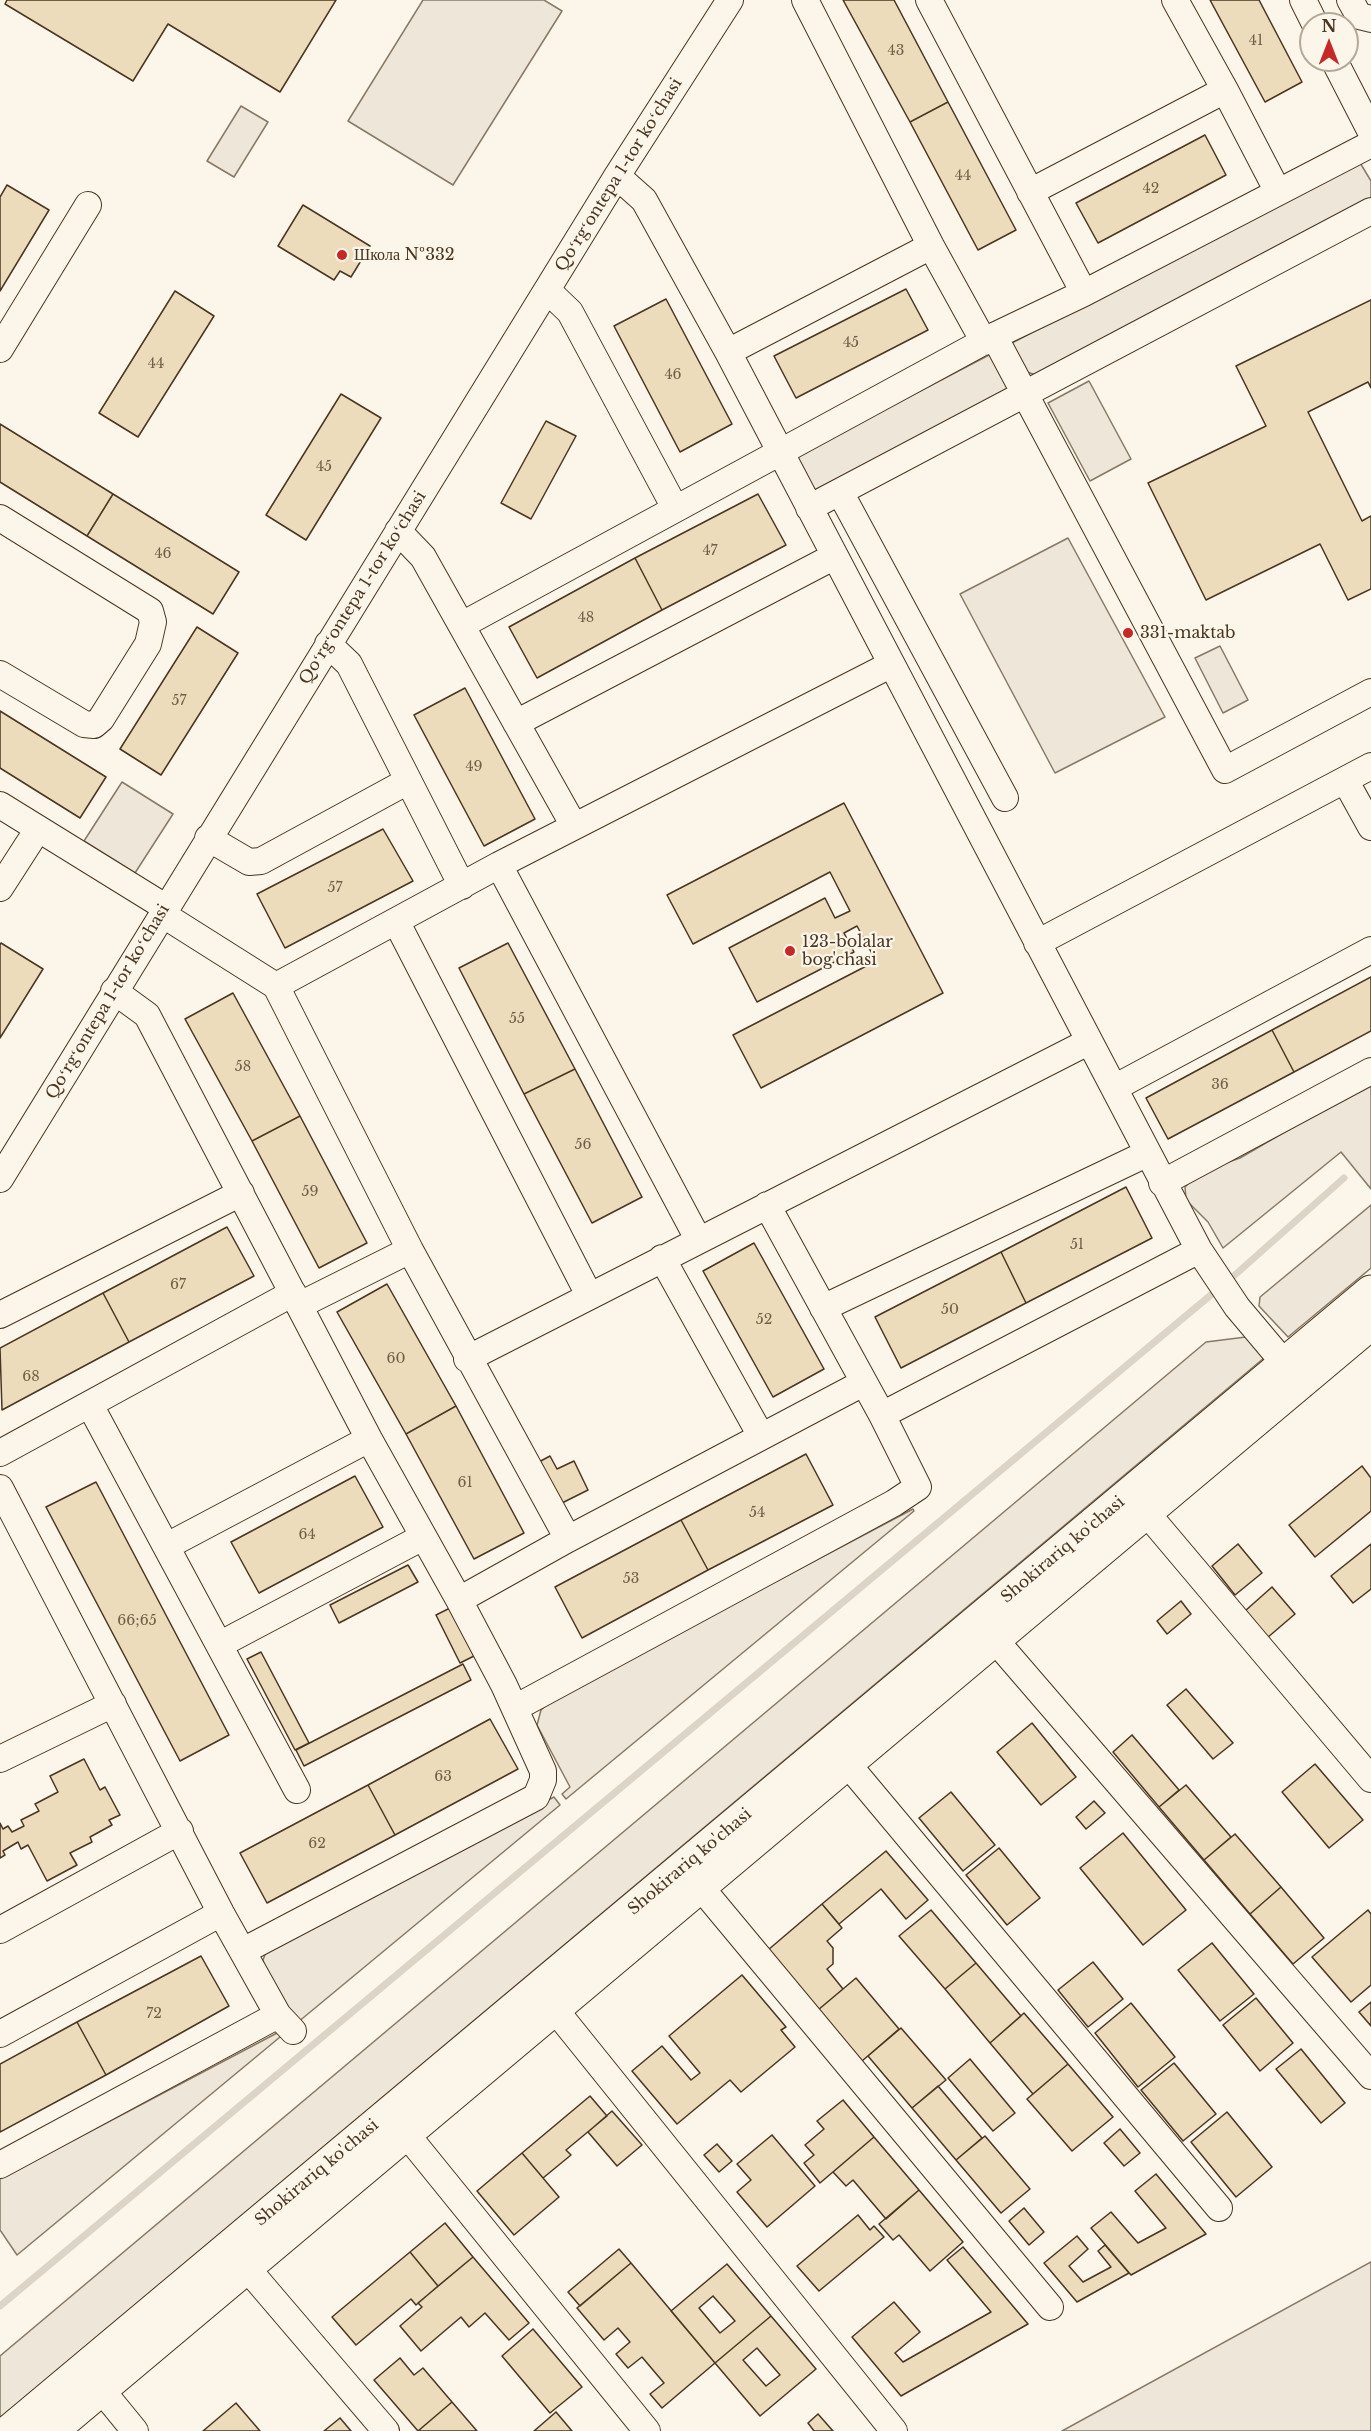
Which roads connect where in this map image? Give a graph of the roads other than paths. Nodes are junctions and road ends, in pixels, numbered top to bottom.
1 (730, 0) edge
2 (805, 0) edge
3 (929, 0) edge
4 (1175, 0) edge
5 (1350, 0) edge
6 (1371, 19) edge
7 (1340, 72) edge
8 (1226, 90) junction
9 (1371, 132) edge
10 (1371, 144) edge
11 (617, 176) junction
12 (1030, 192) junction
13 (1278, 192) junction
14 (88, 205) dead end
15 (1371, 211) edge
16 (931, 246) junction
17 (547, 290) junction
18 (1084, 293) junction
19 (989, 339) junction
20 (0, 349) edge
21 (728, 352) junction
22 (1024, 393) junction
23 (780, 451) junction
24 (840, 492) junction
25 (675, 508) junction
26 (809, 508) junction
27 (0, 518) edge
28 (398, 531) junction
29 (835, 556) junction
30 (462, 625) junction
31 (328, 644) junction
32 (890, 665) junction
33 (0, 674) edge
34 (1371, 693) edge
35 (516, 723) junction
36 (1371, 766) edge
37 (1345, 780) junction
38 (408, 781) junction
39 (1005, 798) dead end
40 (0, 805) edge
41 (574, 826) junction
42 (1371, 827) edge
43 (38, 829) junction
44 (208, 838) junction
45 (499, 865) junction
46 (462, 886) junction
47 (0, 888) edge
48 (164, 911) junction
49 (396, 921) junction
50 (1037, 943) junction
51 (1371, 950) edge
52 (276, 986) junction
53 (114, 991) junction
54 (1088, 1042) junction
55 (1371, 1071) edge
56 (1114, 1088) junction
57 (1146, 1154) junction
58 (0, 1179) edge
59 (1161, 1183) junction
60 (241, 1193) junction
61 (766, 1205) junction
62 (698, 1239) junction
63 (410, 1250) junction
64 (662, 1258) junction
65 (1205, 1260) junction
66 (1371, 1292) edge
67 (589, 1295) junction
68 (296, 1299) junction
69 (824, 1308) junction
70 (0, 1315) edge
71 (1371, 1323) edge
72 (467, 1359) junction
73 (1285, 1364) junction
74 (863, 1383) junction
75 (90, 1404) junction
76 (882, 1415) junction
77 (761, 1436) junction
78 (369, 1439) junction
79 (0, 1453) edge
80 (0, 1488) edge
81 (1138, 1503) junction
82 (423, 1537) junction
83 (567, 1539) junction
84 (167, 1546) junction
85 (459, 1600) junction
86 (986, 1630) junction
87 (219, 1645) junction
88 (113, 1704) junction
89 (515, 1708) junction
90 (839, 1754) junction
91 (0, 1759) edge
92 (1371, 1779) edge
93 (297, 1790) dead end
94 (180, 1831) junction
95 (692, 1877) junction
96 (221, 1913) junction
97 (0, 1930) edge
98 (243, 1951) junction
99 (546, 1999) junction
100 (0, 2034) edge
101 (1371, 2076) edge
102 (398, 2123) junction
103 (0, 2165) edge
104 (1219, 2208) dead end
105 (238, 2257) junction
106 (1050, 2307) dead end
107 (92, 2379) junction
108 (10, 2431) edge
109 (51, 2431) edge
110 (135, 2431) edge
111 (386, 2431) edge
112 (647, 2431) edge
113 (894, 2431) edge

1 - 11 street, Qoʻrgʻontepa 1-tor koʻchasi
2 - 16 street
3 - 12 street
4 - 8 street
5 - 6 street
7 - 9 street
8 - 12 street
8 - 13 street
10 - 13 street
11 - 17 street, Qoʻrgʻontepa 1-tor koʻchasi
11 - 21 street
12 - 18 street
13 - 18 street
14 - 20 street
15 - 22 street
16 - 19 street
16 - 21 street
17 - 25 street
17 - 28 street, Qoʻrgʻontepa 1-tor koʻchasi
18 - 19 street
19 - 22 street
19 - 23 street
21 - 23 street
22 - 24 street
22 - 34 street
23 - 25 street
23 - 26 street
24 - 26 street
24 - 39 street
25 - 30 street
26 - 29 street
27 - 33 street
28 - 30 street
28 - 31 street, Qoʻrgʻontepa 1-tor koʻchasi
29 - 32 street
29 - 35 street
30 - 35 street
31 - 38 street
31 - 44 street, Qoʻrgʻontepa 1-tor koʻchasi
32 - 41 street
32 - 50 street
35 - 41 street
36 - 37 street
37 - 42 street
37 - 50 street
38 - 44 street
38 - 46 street
40 - 43 street
41 - 45 street
43 - 47 street
43 - 48 street
44 - 48 street, Qoʻrgʻontepa 1-tor koʻchasi
45 - 46 street
45 - 62 street
46 - 49 street
48 - 52 street
48 - 53 street, Qoʻrgʻontepa 1-tor koʻchasi
49 - 52 street
49 - 67 street
50 - 54 street
51 - 56 street
52 - 63 street
53 - 58 street, Qoʻrgʻontepa 1-tor koʻchasi
53 - 60 street
54 - 56 street
54 - 61 street
55 - 59 street
56 - 57 street
57 - 59 street
57 - 69 street
59 - 65 street
60 - 68 street
60 - 70 street
61 - 62 street
61 - 69 street
62 - 64 street
63 - 68 street
63 - 72 street
64 - 67 street
64 - 77 street
65 - 73 street
65 - 76 street
66 - 73 main road, Shokirariq ko'chasi
67 - 72 street
68 - 75 street
68 - 78 street
69 - 74 street
71 - 81 main road, Shokirariq ko'chasi
72 - 83 street
73 - 81 main road, Shokirariq ko'chasi
74 - 76 street
74 - 77 street
75 - 79 street
75 - 84 street
76 - 89 street
77 - 83 street
78 - 82 street
78 - 84 street
80 - 88 street
81 - 86 main road, Shokirariq ko'chasi
81 - 92 street
82 - 85 street
82 - 87 street
83 - 85 street
84 - 87 street
85 - 89 street
86 - 90 main road, Shokirariq ko'chasi
86 - 101 street
87 - 93 street
88 - 91 street
88 - 94 street
89 - 98 street
90 - 95 main road, Shokirariq ko'chasi
90 - 104 street
94 - 96 street
94 - 97 street
95 - 99 main road, Shokirariq ko'chasi
95 - 106 street
96 - 98 street
96 - 100 street
98 - 103 street
99 - 102 main road, Shokirariq ko'chasi
99 - 113 street
102 - 105 main road, Shokirariq ko'chasi
102 - 112 street
105 - 107 main road, Shokirariq ko'chasi
105 - 111 street
107 - 108 main road, Shokirariq ko'chasi
107 - 109 main road, Shokirariq ko'chasi
107 - 110 street

